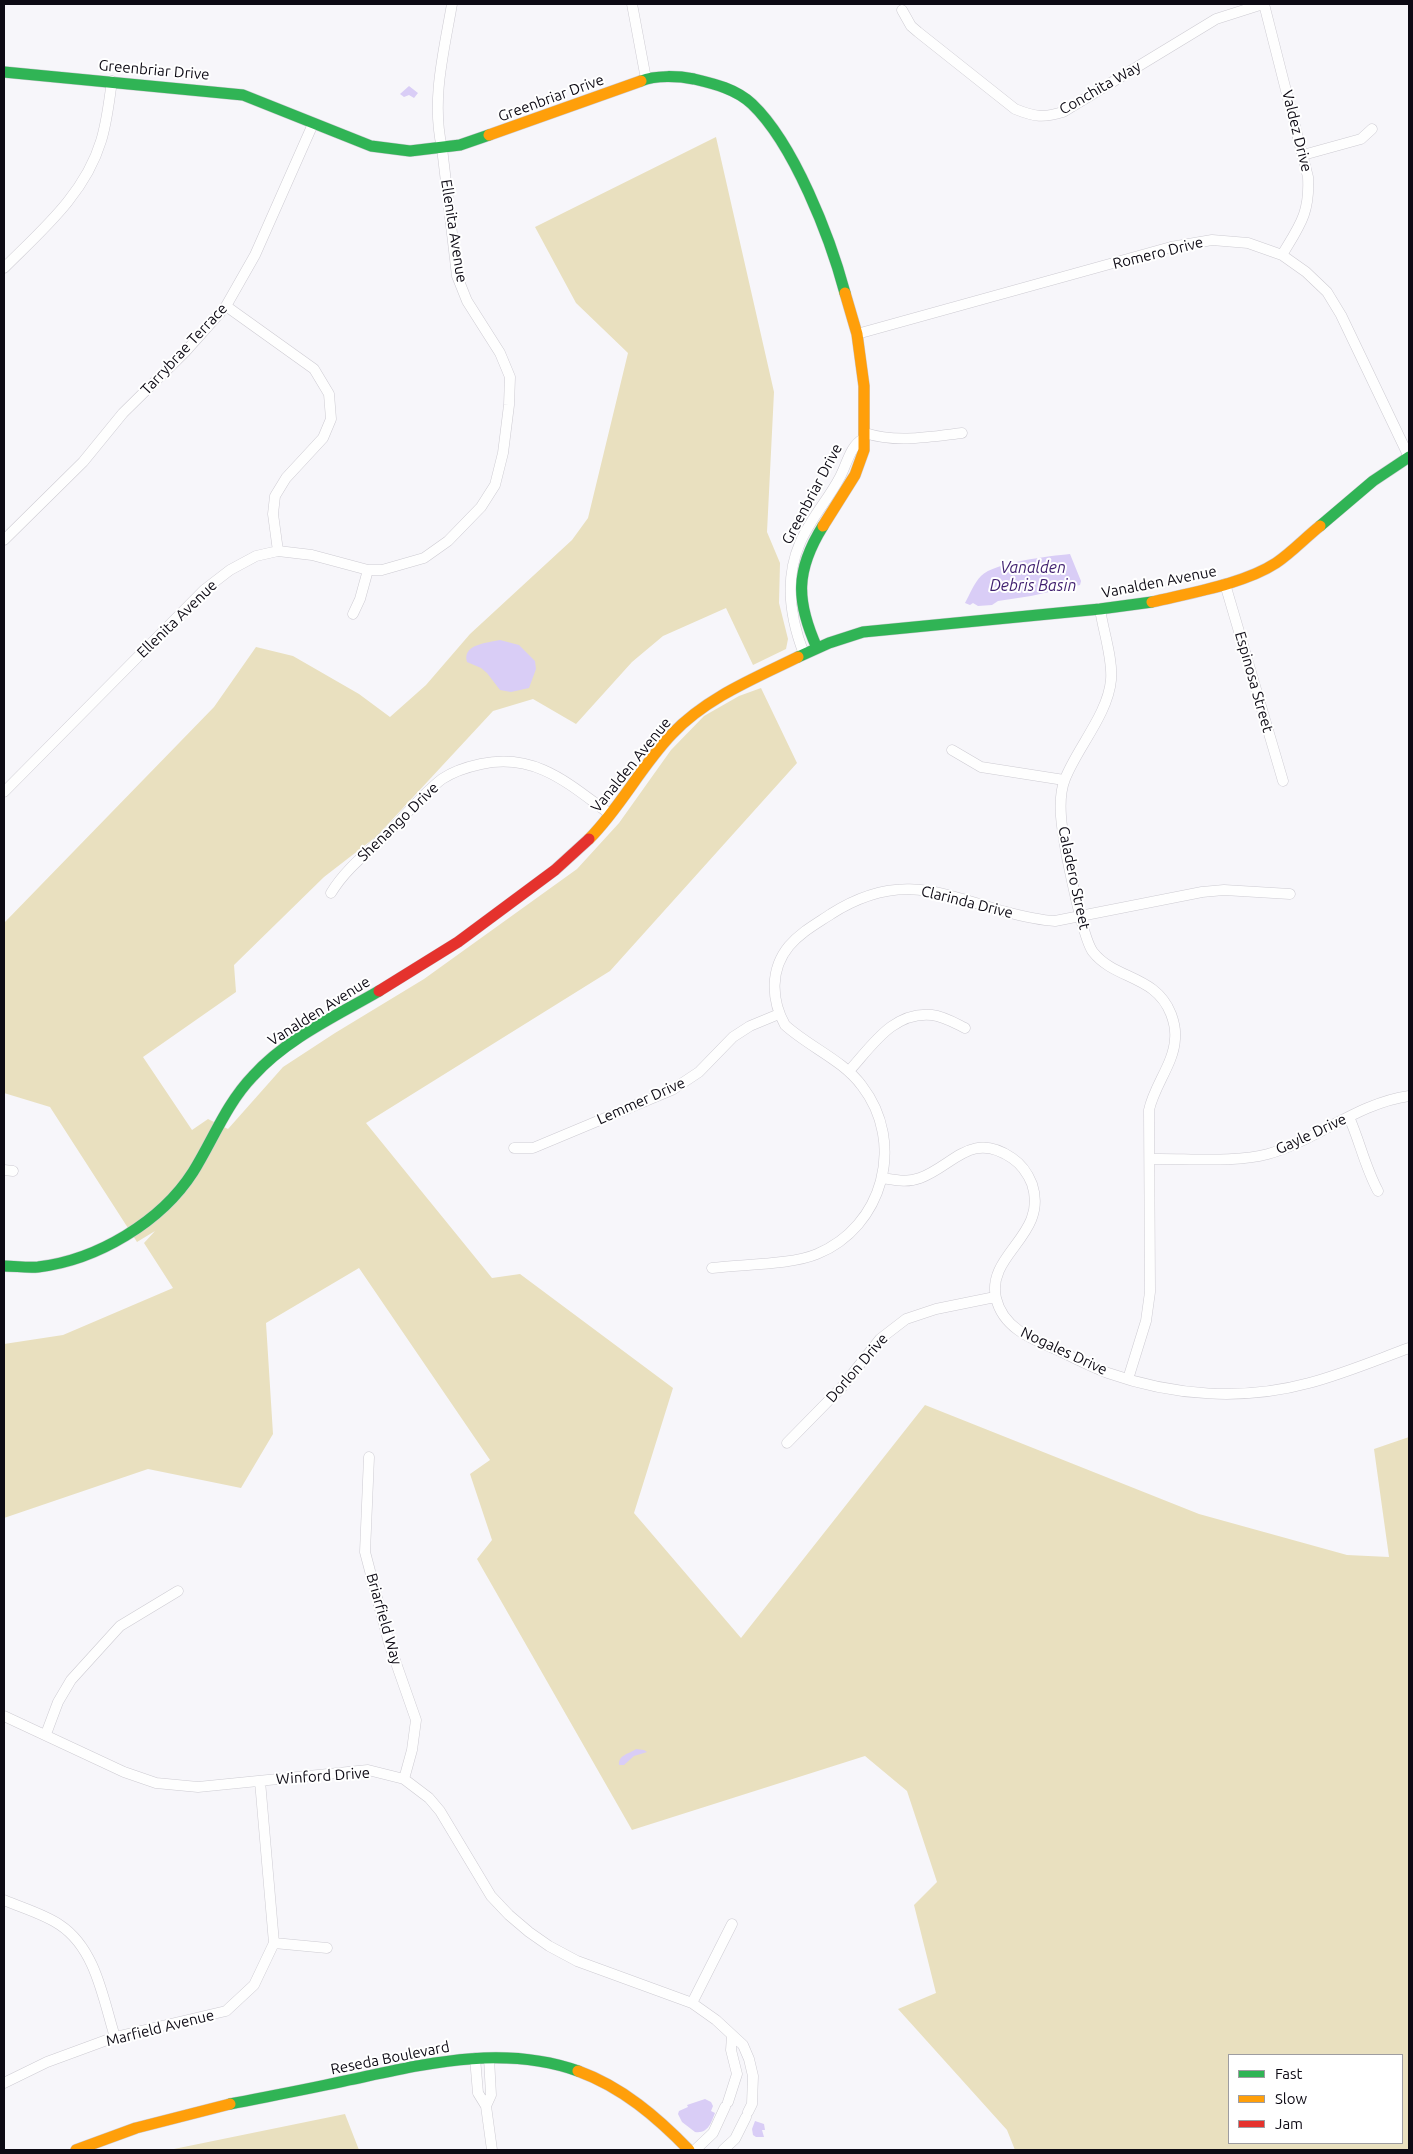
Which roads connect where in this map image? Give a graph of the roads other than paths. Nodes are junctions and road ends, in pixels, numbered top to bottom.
1 (452, 4) edge
2 (632, 4) edge
3 (1264, 4) edge
4 (902, 10) dead end
5 (4, 72) edge
6 (646, 79) junction
7 (112, 81) junction
8 (313, 124) junction
9 (1372, 129) dead end
10 (442, 148) junction
11 (1304, 155) junction
12 (1282, 255) junction
13 (4, 268) edge
14 (226, 306) junction
15 (857, 334) junction
16 (962, 434) dead end
17 (864, 436) junction
18 (1409, 457) edge
19 (4, 540) edge
20 (278, 551) junction
21 (368, 570) junction
22 (1225, 584) junction
23 (1100, 609) junction
24 (352, 614) dead end
25 (817, 648) junction
26 (804, 654) junction
27 (952, 750) dead end
28 (1064, 780) junction
29 (1283, 781) dead end
30 (4, 792) edge
31 (610, 814) junction
32 (332, 893) dead end
33 (1290, 894) dead end
34 (1082, 916) junction
35 (779, 1014) junction
36 (965, 1028) dead end
37 (849, 1071) junction
38 (1409, 1096) edge
39 (1349, 1117) junction
40 (514, 1148) dead end
41 (1150, 1159) junction
42 (882, 1178) junction
43 (1378, 1191) dead end
44 (4, 1266) edge
45 (712, 1268) dead end
46 (995, 1296) junction
47 (1409, 1348) edge
48 (1128, 1379) junction
49 (788, 1443) dead end
50 (369, 1457) dead end
51 (178, 1591) dead end
52 (4, 1716) edge
53 (46, 1734) junction
54 (404, 1779) junction
55 (260, 1781) junction
56 (4, 1900) edge
57 (732, 1924) dead end
58 (274, 1944) junction
59 (326, 1948) dead end
60 (692, 2003) junction
61 (732, 2036) junction
62 (115, 2037) junction
63 (475, 2058) junction
64 (489, 2058) junction
65 (4, 2082) edge
66 (486, 2106) junction
67 (76, 2150) edge
68 (492, 2150) edge
69 (689, 2150) edge
70 (695, 2150) edge
71 (723, 2150) edge

1 - 10 street, Ellenita Avenue
2 - 6 street
3 - 4 street, Conchita Way
3 - 11 street, Valdez Drive
5 - 7 main road, Greenbriar Drive
6 - 10 main road, Greenbriar Drive
6 - 15 main road, Greenbriar Drive
7 - 8 main road, Greenbriar Drive
7 - 13 street
8 - 10 main road, Greenbriar Drive
8 - 14 street, Tarrybrae Terrace
9 - 11 street
10 - 21 street, Ellenita Avenue
11 - 12 street, Valdez Drive
12 - 15 street, Romero Drive
12 - 18 street, Romero Drive
14 - 19 street, Tarrybrae Terrace
14 - 20 street
15 - 17 main road, Greenbriar Drive
16 - 17 street
17 - 25 main road, Greenbriar Drive
17 - 26 street, Greenbriar Drive
18 - 22 main road, Vanalden Avenue
20 - 21 street, Ellenita Avenue
20 - 30 street, Ellenita Avenue
21 - 24 street
22 - 23 main road, Vanalden Avenue
22 - 29 street, Espinosa Street
23 - 25 main road, Vanalden Avenue
23 - 28 street, Caladero Street
25 - 26 main road, Vanalden Avenue
26 - 31 main road, Vanalden Avenue
27 - 28 street
28 - 34 street, Caladero Street
31 - 32 street, Shenango Drive
31 - 44 main road, Vanalden Avenue
33 - 34 street, Clarinda Drive
34 - 35 street, Clarinda Drive
34 - 41 street, Caladero Street
35 - 37 street, Clarinda Drive
35 - 40 street, Lemmer Drive
36 - 37 street
37 - 42 street, Clarinda Drive
38 - 39 street, Gayle Drive
39 - 41 street, Gayle Drive
39 - 43 street
41 - 48 street, Caladero Street
42 - 45 street, Clarinda Drive
42 - 46 street
46 - 48 street, Nogales Drive
46 - 49 street, Dorlon Drive
47 - 48 street, Nogales Drive
50 - 54 street, Briarfield Way
51 - 53 street
52 - 53 street, Winford Drive
53 - 55 street, Winford Drive
54 - 55 street, Winford Drive
54 - 60 street, Winford Drive
55 - 58 street
56 - 62 street
57 - 60 street
58 - 59 street
58 - 62 street, Marfield Avenue
60 - 61 street, Winford Drive
61 - 70 street
61 - 71 street, Winford Drive
62 - 65 street, Marfield Avenue
63 - 64 main road, Reseda Boulevard
63 - 66 street
63 - 67 main road, Reseda Boulevard
64 - 66 street
64 - 69 main road, Reseda Boulevard
66 - 68 street

